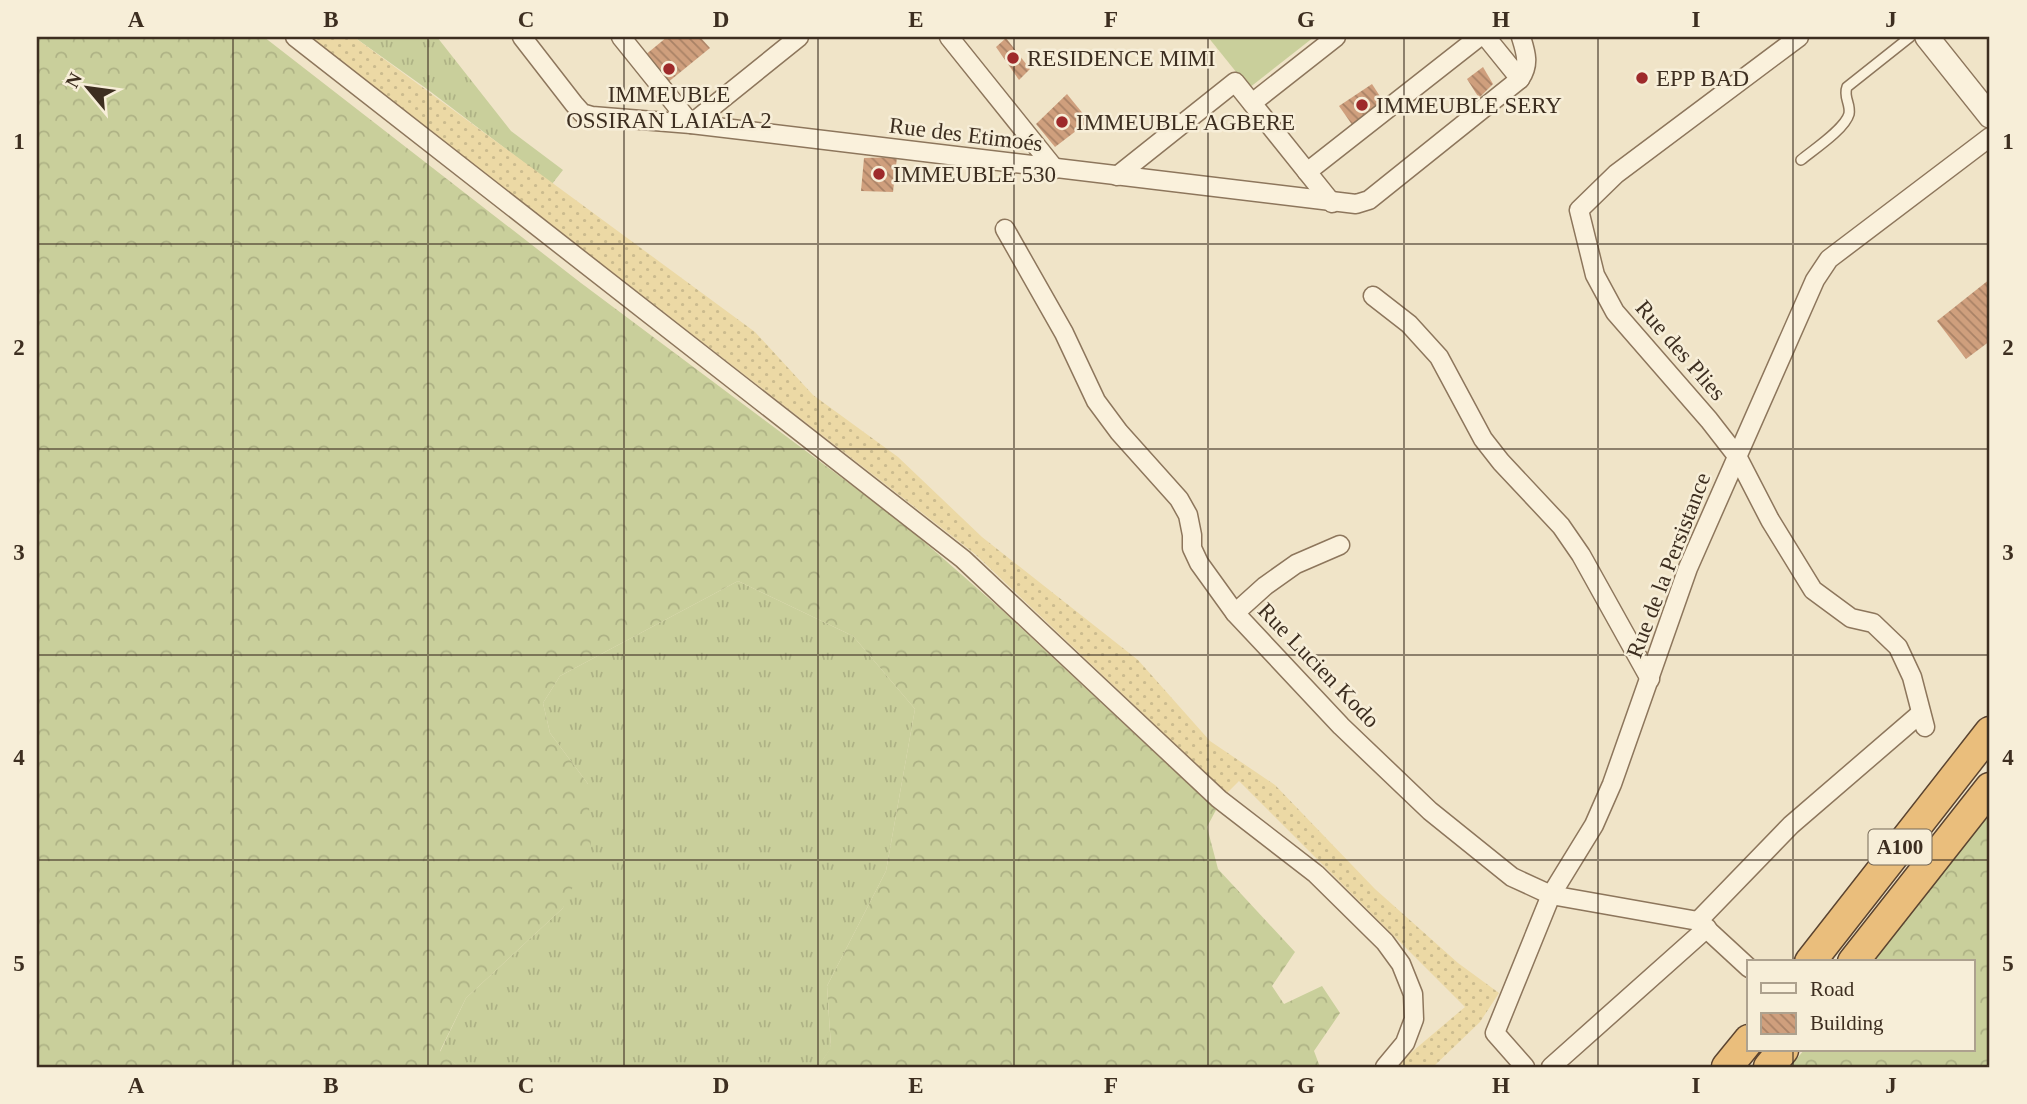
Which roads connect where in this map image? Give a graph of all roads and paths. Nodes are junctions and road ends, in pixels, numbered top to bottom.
1 (295, 37) edge
2 (522, 37) edge
3 (621, 37) edge
4 (949, 37) edge
5 (1336, 37) edge
6 (1479, 37) edge
7 (1486, 37) edge
8 (1521, 37) edge
9 (1799, 37) edge
10 (1910, 37) edge
11 (793, 39) edge
12 (1935, 40) edge
13 (1520, 79) junction
14 (1252, 103) junction
15 (1990, 116) edge
16 (691, 124) junction
17 (1990, 137) edge
18 (1801, 160) dead end
19 (1055, 169) junction
20 (1307, 172) junction
21 (1117, 176) junction
22 (1332, 203) junction
23 (1005, 229) dead end
24 (1373, 296) dead end
25 (1737, 456) junction
26 (1340, 545) dead end
27 (1236, 613) junction
28 (1650, 679) junction
29 (1990, 732) edge
30 (1990, 788) edge
31 (1551, 895) junction
32 (1703, 924) junction
33 (1812, 960) edge
34 (1855, 960) edge
35 (1747, 966) edge
36 (1747, 1042) edge
37 (1781, 1052) edge
38 (1385, 1067) edge
39 (1525, 1067) edge
40 (1550, 1067) edge
41 (1727, 1067) edge
42 (1769, 1067) edge

1 - 38 street
2 - 16 street, Rue des Etimoés
3 - 16 street
4 - 19 street
5 - 14 street
6 - 20 street
7 - 13 street
8 - 13 street
9 - 25 street, Rue des Plies
10 - 18 lane
11 - 16 street
12 - 15 street
13 - 22 street, Rue des Etimoés
14 - 20 street
14 - 21 street
16 - 19 street, Rue des Etimoés
17 - 25 street, Rue de la Persistance
19 - 21 street, Rue des Etimoés
20 - 22 street
21 - 22 street, Rue des Etimoés
23 - 27 street, Rue Lucien Kodo
24 - 28 street
25 - 28 street, Rue de la Persistance
25 - 32 street, Rue des Plies
26 - 27 street
27 - 31 street, Rue Lucien Kodo
28 - 31 street, Rue de la Persistance
29 - 33 highway, A100
30 - 34 highway, A100
31 - 32 street, Rue Lucien Kodo
31 - 39 street, Rue de la Persistance
32 - 35 street
32 - 40 street
36 - 41 highway
37 - 42 highway

